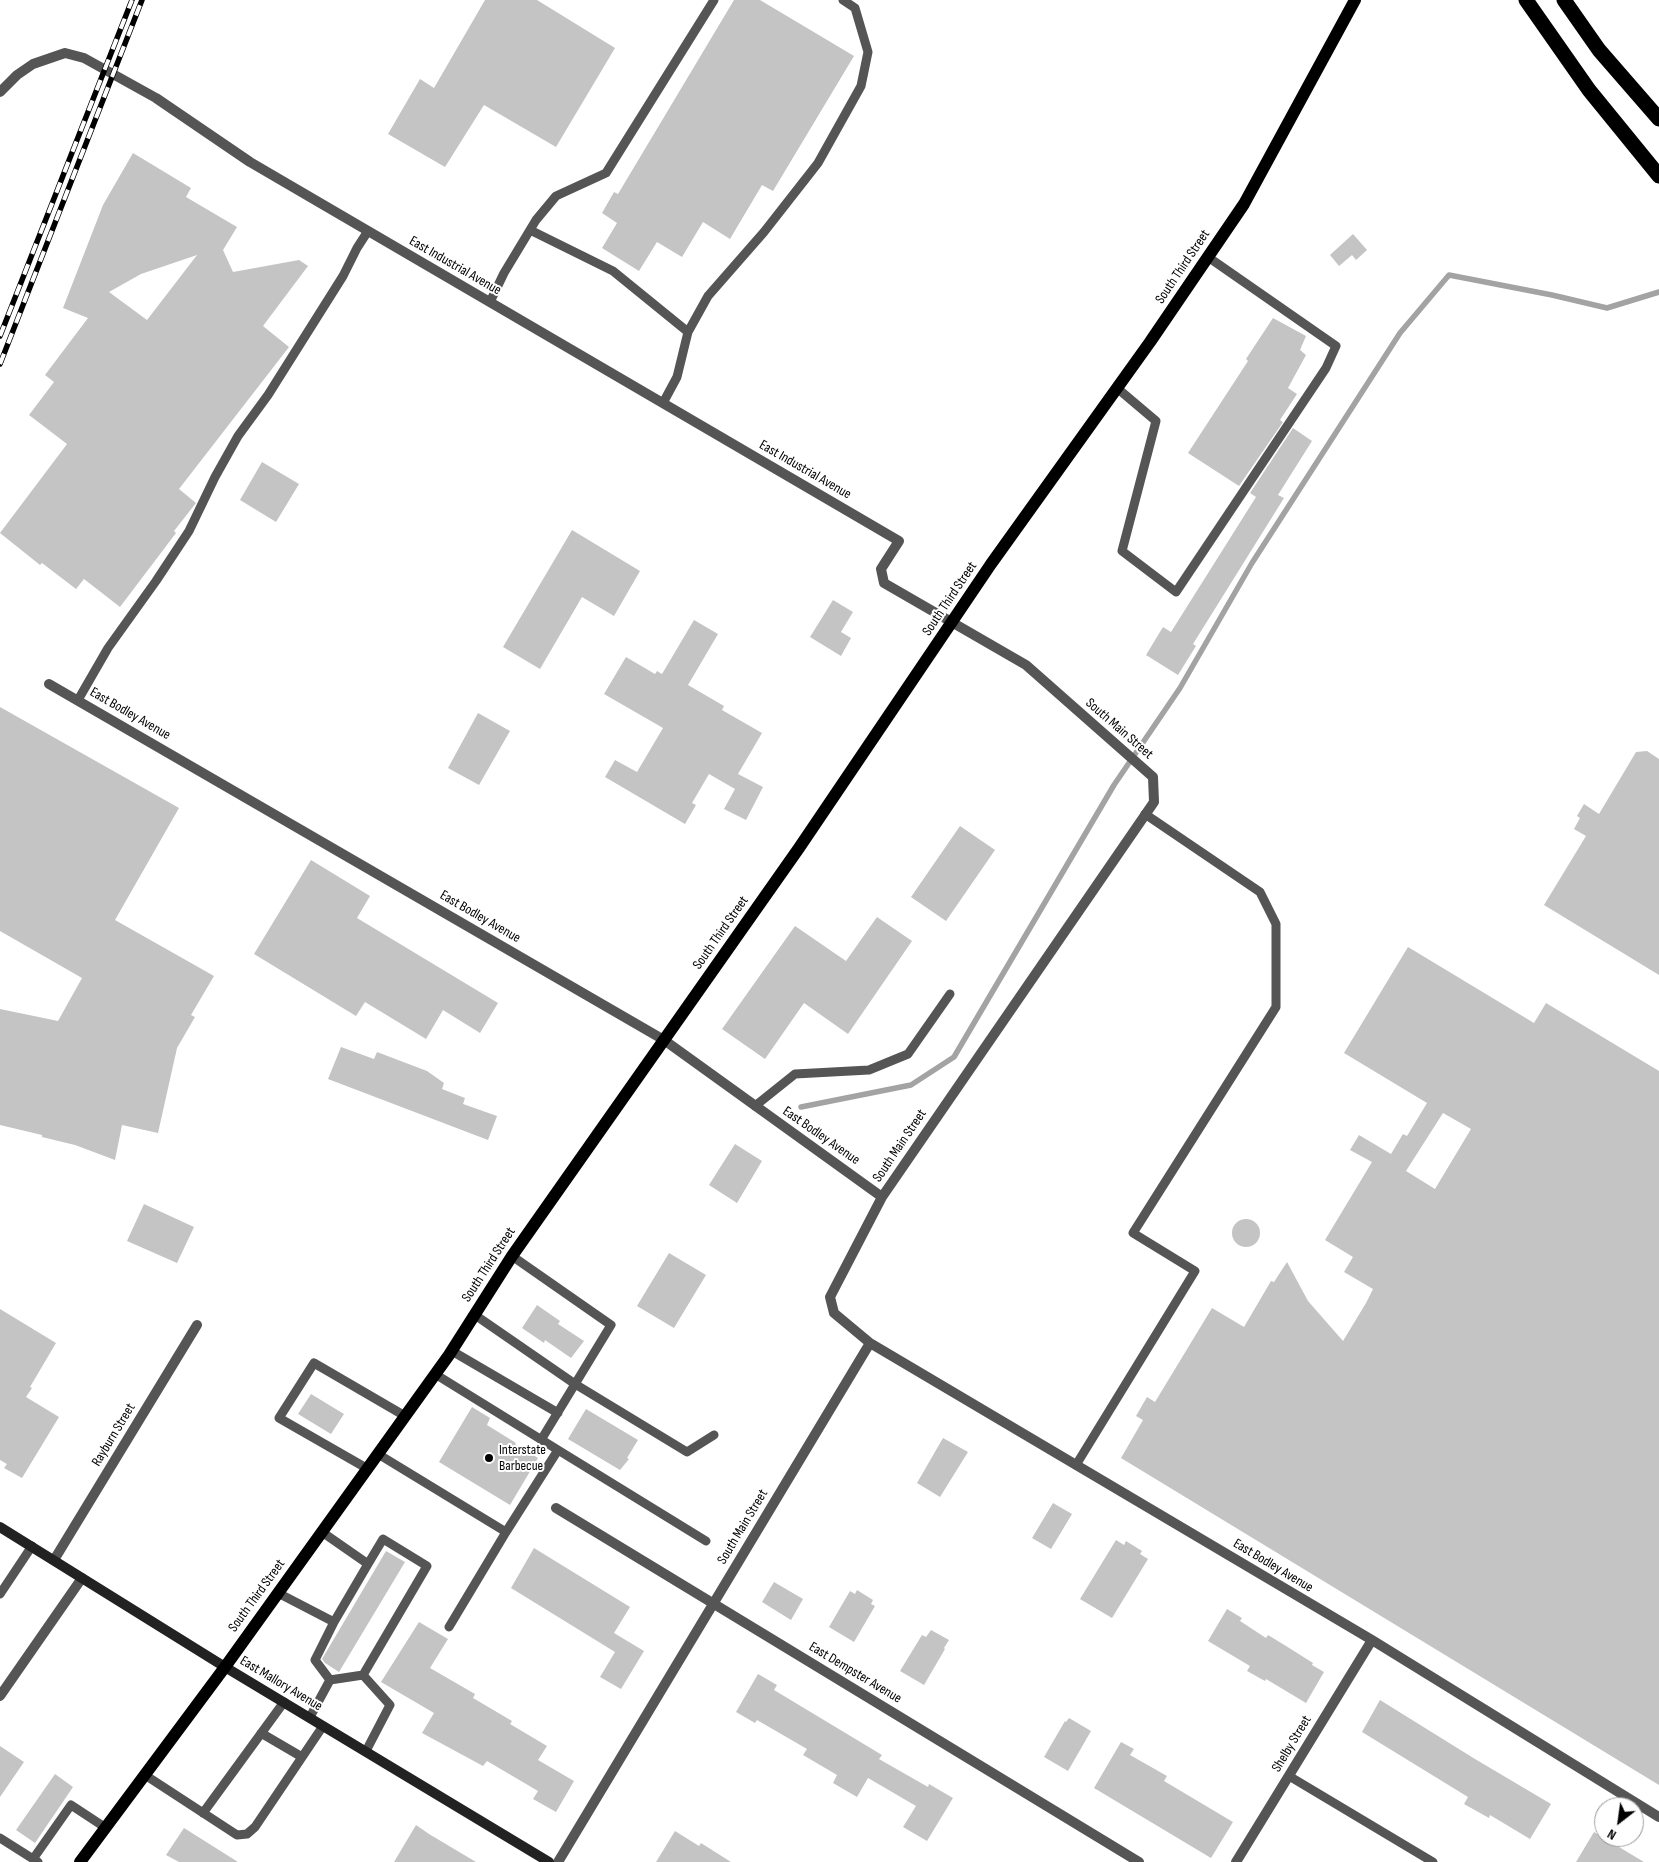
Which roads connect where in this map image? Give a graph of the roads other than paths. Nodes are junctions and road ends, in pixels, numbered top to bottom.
1 (714, 0) edge
2 (842, 0) edge
3 (1355, 0) edge
4 (1526, 0) edge
5 (1564, 0) edge
6 (0, 92) edge
7 (1659, 119) edge
8 (1659, 176) edge
9 (530, 230) junction
10 (368, 231) junction
11 (1208, 257) junction
12 (490, 302) junction
13 (688, 332) junction
14 (1118, 388) junction
15 (663, 403) junction
16 (899, 541) joint
17 (49, 684) dead end
18 (78, 700) junction
19 (1145, 814) junction
20 (950, 994) dead end
21 (664, 1040) junction
22 (756, 1106) junction
23 (882, 1196) junction
24 (512, 1256) junction
25 (475, 1315) junction
26 (197, 1325) dead end
27 (870, 1343) junction
28 (452, 1350) junction
29 (435, 1374) junction
30 (575, 1384) junction
31 (558, 1413) junction
32 (405, 1416) junction
33 (714, 1435) dead end
34 (541, 1440) junction
35 (558, 1450) junction
36 (378, 1454) junction
37 (1076, 1465) junction
38 (368, 1469) junction
39 (556, 1508) dead end
40 (0, 1528) edge
41 (322, 1532) junction
42 (506, 1532) junction
43 (706, 1541) dead end
44 (32, 1546) junction
45 (54, 1560) junction
46 (368, 1564) junction
47 (82, 1578) junction
48 (278, 1593) junction
49 (0, 1594) edge
50 (714, 1603) junction
51 (334, 1622) junction
52 (448, 1627) dead end
53 (1372, 1640) junction
54 (225, 1667) junction
55 (363, 1675) junction
56 (330, 1680) junction
57 (0, 1696) edge
58 (284, 1702) junction
59 (310, 1717) junction
60 (323, 1726) junction
61 (261, 1733) junction
62 (366, 1751) junction
63 (302, 1757) junction
64 (145, 1775) junction
65 (1289, 1776) junction
66 (203, 1813) junction
67 (1659, 1817) edge
68 (106, 1828) junction
69 (3, 1839) edge
70 (0, 1849) edge
71 (36, 1860) edge
72 (80, 1862) edge
73 (549, 1862) edge
74 (558, 1862) edge
75 (1139, 1862) edge
76 (1236, 1862) edge
77 (1433, 1862) edge

1 - 9 lane
2 - 13 lane
3 - 11 main road, South Third Street
4 - 8 highway
5 - 7 highway
6 - 10 street, East Industrial Avenue
9 - 12 lane
9 - 13 lane
10 - 12 street, East Industrial Avenue
10 - 18 lane
11 - 14 main road, South Third Street
11 - 14 lane
12 - 15 street, East Industrial Avenue
13 - 15 lane
14 - 21 main road, South Third Street
15 - 16 street, East Industrial Avenue
16 - 19 street, South Main Street
17 - 18 street, East Bodley Avenue
18 - 21 street, East Bodley Avenue
19 - 23 street, South Main Street
19 - 37 lane
20 - 22 lane
21 - 22 street, East Bodley Avenue
21 - 24 main road, South Third Street
22 - 23 street, East Bodley Avenue
23 - 27 street, South Main Street
24 - 25 main road, South Third Street
24 - 30 lane
25 - 28 main road, South Third Street
25 - 30 lane
26 - 45 street, Rayburn Street
27 - 37 street, East Bodley Avenue
27 - 50 street, South Main Street
28 - 29 main road, South Third Street
28 - 31 lane
29 - 32 main road, South Third Street
29 - 34 lane
30 - 31 lane
30 - 33 lane
31 - 34 lane
32 - 36 main road, South Third Street
32 - 38 lane
34 - 35 lane
35 - 42 lane
35 - 43 lane
36 - 38 main road, South Third Street
36 - 42 lane
37 - 53 street, East Bodley Avenue
38 - 41 main road, South Third Street
39 - 50 street, East Dempster Avenue
40 - 44 main road, East Mallory Avenue
41 - 46 lane
41 - 48 main road, South Third Street
42 - 52 lane
44 - 45 main road, East Mallory Avenue
44 - 49 lane
45 - 47 main road, East Mallory Avenue
46 - 51 lane
46 - 55 lane
47 - 54 main road, East Mallory Avenue
47 - 57 street
48 - 51 lane
48 - 54 main road, South Third Street
50 - 74 street, South Main Street
50 - 75 street, East Dempster Avenue
51 - 56 lane
53 - 65 street, Shelby Street
53 - 67 street, East Bodley Avenue
54 - 58 main road, East Mallory Avenue
54 - 64 main road, South Third Street
55 - 56 lane
55 - 62 lane
56 - 59 lane
58 - 59 main road, East Mallory Avenue
58 - 61 lane
59 - 60 main road, East Mallory Avenue
60 - 62 main road, East Mallory Avenue
60 - 63 lane
61 - 63 lane
61 - 66 lane
62 - 73 main road, East Mallory Avenue
63 - 66 lane
64 - 66 lane
64 - 68 main road, South Third Street
65 - 76 street, Shelby Street
65 - 77 lane
68 - 71 lane
68 - 72 main road, South Third Street
69 - 70 lane
69 - 71 lane

